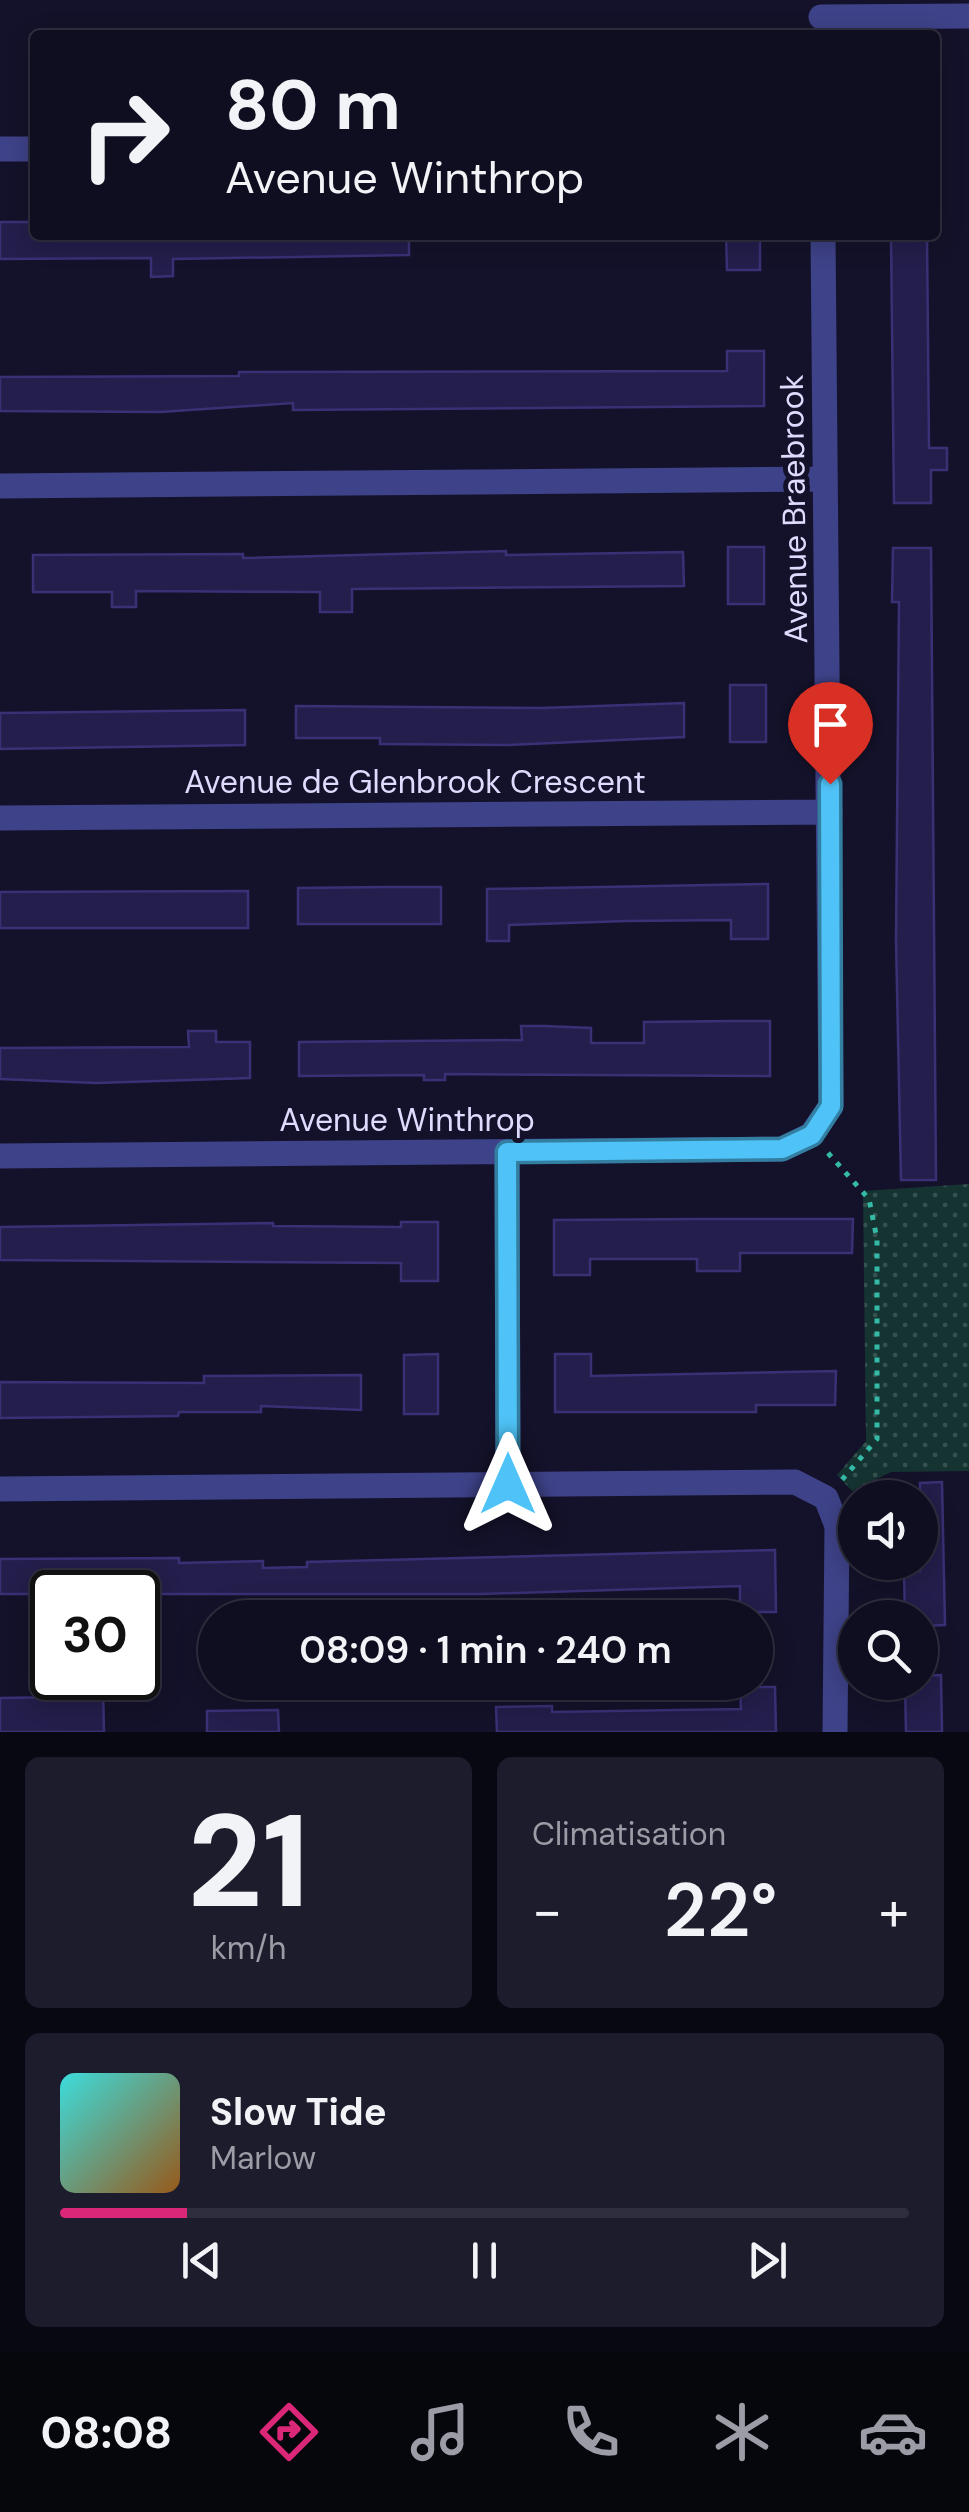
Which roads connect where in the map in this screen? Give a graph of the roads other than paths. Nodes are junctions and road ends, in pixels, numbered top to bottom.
1 (969, 16) edge
2 (821, 17) edge
3 (30, 148) edge
4 (0, 149) edge
5 (823, 240) edge
6 (826, 479) junction
7 (0, 486) edge
8 (830, 812) junction
9 (0, 818) edge
10 (820, 1144) joint
11 (507, 1152) junction
12 (0, 1156) edge
13 (508, 1484) junction
14 (0, 1489) edge
15 (835, 1732) edge

1 - 2 street
3 - 4 street
5 - 6 street, Avenue Braebrook
6 - 7 street
6 - 8 street, Avenue Braebrook
8 - 9 street, Avenue de Glenbrook Crescent
8 - 10 street, Avenue Braebrook
10 - 11 street, Avenue Winthrop
11 - 12 street, Avenue Winthrop
11 - 13 street
13 - 14 street
13 - 15 street

